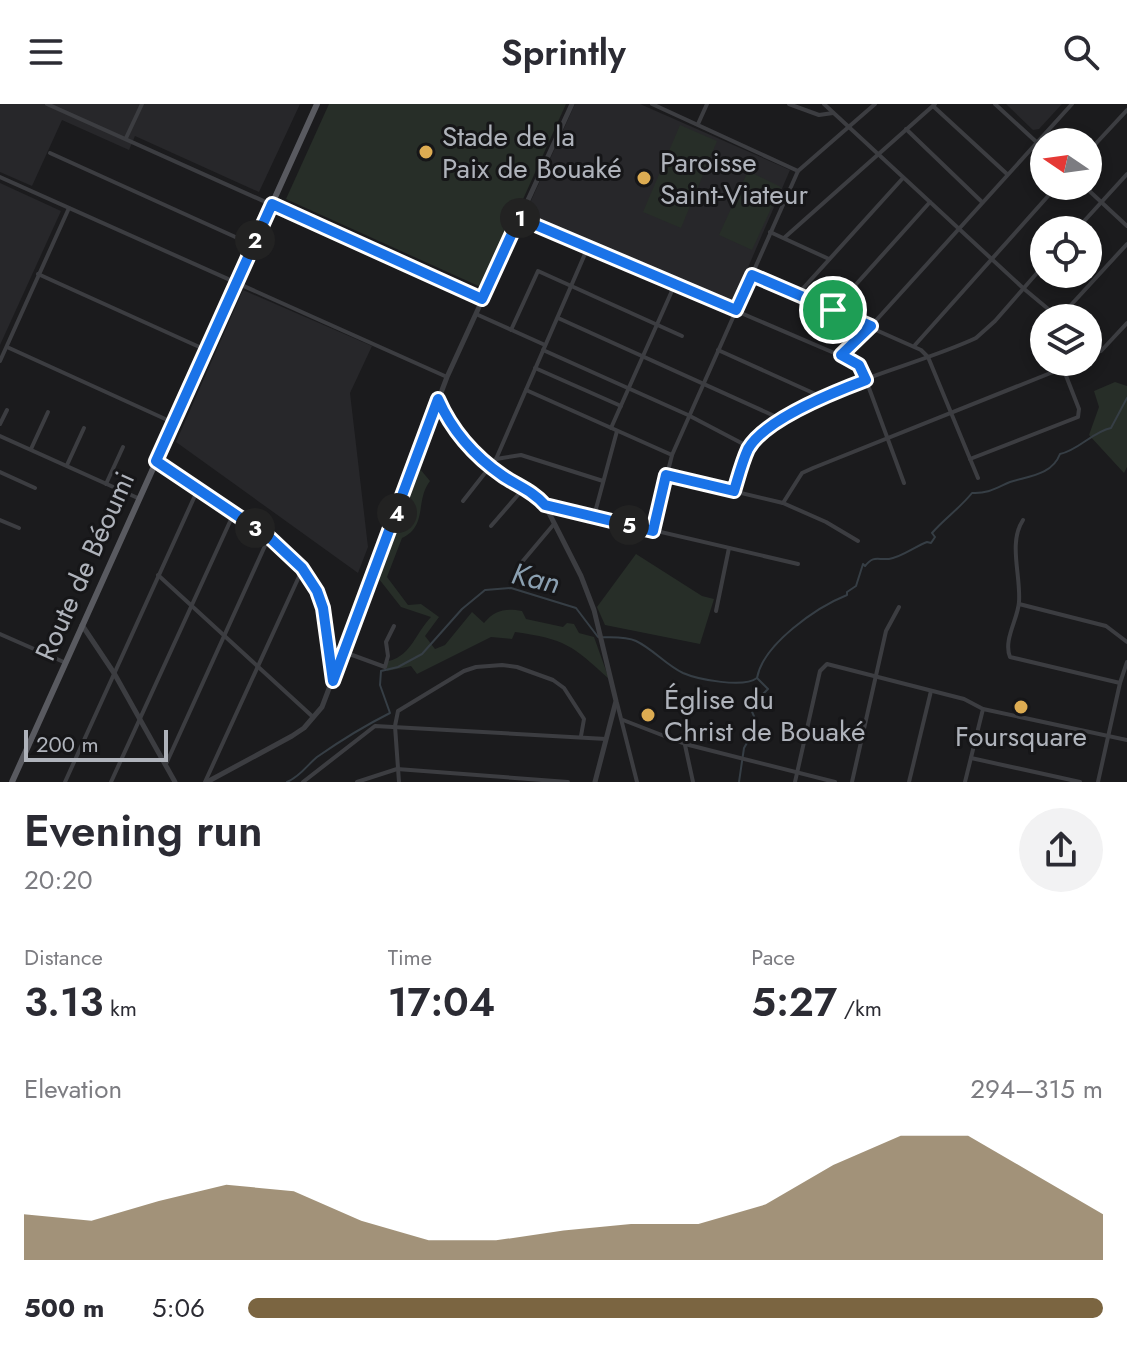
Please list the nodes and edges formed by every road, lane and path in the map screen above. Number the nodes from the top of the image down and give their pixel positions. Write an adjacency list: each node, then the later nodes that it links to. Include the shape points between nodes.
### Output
1 (47, 104): 21 (street)
2 (142, 104): 21 (street)
3 (317, 104): 34 (main road, Route de Béoumi)
4 (572, 104): 37 (street)
5 (652, 104): 15 (street)
6 (707, 104): 15 (street)
7 (789, 104): 14 (street, via 819,115)
8 (824, 104): 14 (street)
9 (875, 104): 16 (street)
10 (995, 104): 19 (street)
11 (1072, 104): 17 (street)
12 (934, 105): 18 (street); 26 (street)
13 (1127, 110): 20 (street)
14 (834, 113): 16 (street)
15 (698, 124): 25 (street)
16 (847, 127): 24 (street); 25 (street)
17 (1049, 128)
18 (906, 129): 24 (street); 32 (street)
19 (1030, 136)
20 (1102, 137)
21 (126, 138): 34 (street)
22 (1030, 149): 26 (street)
23 (50, 153): 43 (street)
24 (878, 154): 29 (street); 41 (street)
25 (798, 171): 40 (street)
26 (1007, 174): 32 (street)
27 (1127, 174): 33 (street)
28 (0, 177): 35 (street)
29 (903, 178): 31 (street); 46 (street)
30 (1044, 200): 45 (street)
31 (930, 202): 39 (street); 59 (street)
32 (982, 202): 39 (street)
33 (1101, 202): 36 (street); 38 (street)
34 (272, 204): 43 (main road, Route de Béoumi); 55 (street)
35 (69, 208): 47 (street); 50 (street)
36 (1088, 216)
37 (519, 218): 44 (street); 55 (street)
38 (1127, 226)
39 (958, 228): 45 (street); 64 (street)
40 (770, 232): 41 (street); 48 (street)
41 (784, 238): 46 (street)
42 (1127, 244): 57 (street)
43 (253, 245): 50 (main road, Route de Béoumi)
44 (588, 247): 51 (street); 52 (street)
45 (991, 258): 53 (street); 67 (street)
46 (829, 259): 54 (street)
47 (38, 274): 68 (street); 70 (street)
48 (752, 275): 54 (street); 58 (street)
49 (1030, 280): 53 (street)
50 (236, 284): 70 (main road, Route de Béoumi); 80 (street)
51 (675, 284): 58 (street); 63 (street)
52 (571, 287): 61 (street); 63 (street); 65 (street, via 538,271)
53 (1023, 288): 56 (street); 75 (street, via 976,338)
54 (797, 295): 59 (street)
55 (482, 299): 60 (street)
56 (1042, 304)
57 (1072, 304)
58 (736, 310): 71 (street); 74 (street)
59 (833, 310): 64 (street)
60 (476, 314): 65 (street); 80 (street)
61 (558, 318): 69 (street); 73 (street)
62 (1127, 323): 72 (street)
63 (657, 325): 66 (street); 73 (street)
64 (871, 326): 67 (street); 74 (street)
65 (511, 330): 69 (street)
66 (682, 336)
67 (915, 345): 75 (street)
68 (7, 347): 76 (street); 93 (street)
69 (544, 348): 77 (street); 83 (street)
70 (206, 350): 93 (main road, Route de Béoumi)
71 (718, 350): 82 (street); 85 (street)
72 (1102, 350)
73 (643, 355): 82 (street); 83 (street)
74 (841, 355): 81 (street, via 859,365)
75 (928, 357): 81 (street); 89 (street)
76 (0, 361)
77 (535, 368): 84 (street); 87 (street)
78 (1042, 376): 89 (street)
79 (1066, 376): 105 (street, via 1078,417)
80 (447, 377): 86 (street)
81 (866, 380): 85 (street); 98 (street)
82 (704, 383): 91 (street); 92 (street)
83 (628, 388): 87 (street); 91 (street)
84 (526, 390): 96 (street); 104 (street)
85 (822, 397): 92 (street)
86 (438, 399): 108 (street, via 453,429); 147 (street)
87 (621, 406): 96 (street)
88 (7, 410): 94 (street)
89 (951, 411): 98 (street); 105 (street)
90 (48, 412): 102 (street)
91 (688, 415): 101 (street); 103 (street)
92 (781, 419): 101 (street)
93 (174, 423): 106 (main road, Route de Béoumi)
94 (0, 424)
95 (84, 428): 107 (street)
96 (611, 428): 97 (street)
97 (617, 431): 103 (street); 112 (street)
98 (886, 436): 113 (street); 121 (street, via 802,473)
99 (1, 438): 102 (street)
100 (123, 447): 114 (street)
101 (749, 447): 118 (street)
102 (31, 449): 107 (street)
103 (672, 455): 110 (street)
104 (496, 459): 108 (street); 112 (street, via 521,455)
105 (970, 459): 111 (street)
106 (156, 461): 117 (street); 119 (main road, Route de Béoumi)
107 (67, 465): 114 (street)
108 (490, 466): 116 (street); 120 (street)
109 (0, 472): 115 (street)
110 (666, 475): 118 (street); 130 (street)
111 (978, 478)
112 (603, 481): 124 (street)
113 (904, 483)
114 (106, 484): 119 (street)
115 (35, 488)
116 (524, 488): 122 (street); 128 (street)
117 (198, 489): 123 (street); 137 (street)
118 (734, 491): 121 (street)
119 (140, 499): 142 (main road, Route de Béoumi)
120 (463, 501)
121 (783, 503): 132 (street)
122 (545, 505): 124 (street); 127 (street)
123 (234, 514): 131 (street); 139 (street)
124 (594, 516): 130 (street)
125 (0, 520): 129 (street)
126 (1023, 520): 138 (street, via 1016,544)
127 (555, 522): 134 (street); 156 (street, via 594,610)
128 (491, 526)
129 (19, 528)
130 (653, 531): 133 (street)
131 (269, 537): 136 (street); 145 (street)
132 (858, 541)
133 (729, 548): 135 (street); 141 (street)
134 (522, 562)
135 (798, 564)
136 (302, 568): 150 (street); 153 (street, via 323,608)
137 (158, 575): 139 (street); 151 (street)
138 (1019, 604): 146 (street, via 1106,626); 154 (street, via 1010,657)
139 (192, 605): 145 (street); 159 (street)
140 (899, 607): 152 (street, via 886,631)
141 (716, 611)
142 (82, 625): 149 (main road, Route de Béoumi); 151 (street)
143 (394, 626): 147 (street, via 386,642 385,667)
144 (0, 634): 149 (street)
145 (225, 636): 150 (street); 168 (street)
146 (1127, 642)
147 (344, 652): 153 (street)
148 (1127, 662): 154 (street)
149 (66, 663): 171 (main road, Route de Béoumi)
150 (257, 665): 158 (street); 175 (street)
151 (114, 673): 159 (street); 172 (street)
152 (875, 676): 155 (street); 170 (street, via 823,666); 185 (street)
153 (333, 681): 158 (street)
154 (1120, 683): 163 (street)
155 (931, 691): 157 (street); 186 (street)
156 (616, 701): 160 (street); 164 (street)
157 (983, 709): 163 (street); 167 (street)
158 (314, 718): 175 (street, via 292,736)
159 (139, 719): 168 (street); 173 (street)
160 (623, 720): 166 (street); 181 (street)
161 (395, 726): 162 (street); 162 (street, via 401,708 442,684 476,667 502,665 538,673 564,688 584,719); 169 (street); 176 (street, via 371,728)
162 (581, 736): 164 (street)
163 (1108, 736): 165 (street); 189 (street)
164 (606, 739): 180 (street)
165 (1127, 740)
166 (685, 744): 170 (street); 182 (street)
167 (971, 758): 187 (street); 188 (street)
168 (166, 765): 174 (street)
169 (397, 769): 177 (street); 178 (street); 179 (street)
170 (797, 773): 183 (street); 184 (street)
171 (12, 782)
172 (65, 782)
173 (111, 782)
174 (175, 782)
175 (206, 782)
176 (303, 782)
177 (357, 782)
178 (399, 782)
179 (568, 782)
180 (595, 782)
181 (637, 782)
182 (693, 782)
183 (795, 782)
184 (835, 782)
185 (852, 782)
186 (909, 782)
187 (965, 782)
188 (1080, 782)
189 (1098, 782)

